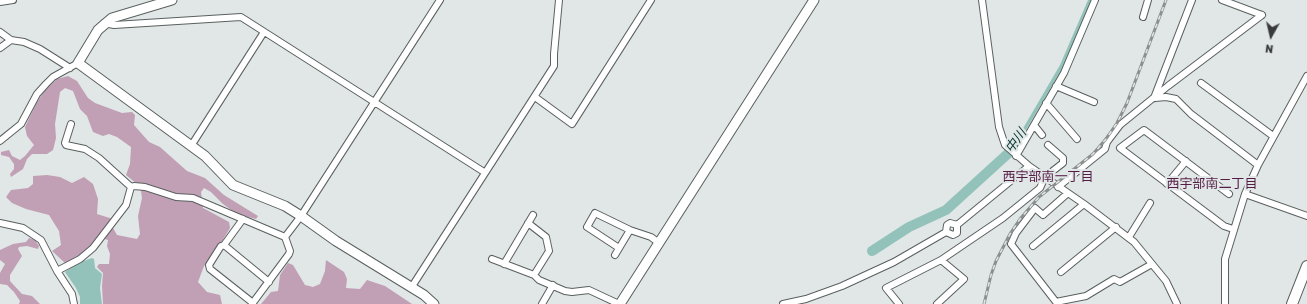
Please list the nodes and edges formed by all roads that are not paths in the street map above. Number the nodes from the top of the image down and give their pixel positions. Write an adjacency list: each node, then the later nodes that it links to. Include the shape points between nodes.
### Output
1 (13, 0): 12 (street)
2 (172, 0): 14 (street, via 112,18)
3 (440, 0): 26 (street)
4 (559, 0): 23 (street, via 554,66)
5 (651, 0): 23 (street, via 572,124)
6 (814, 0): 61 (street)
7 (982, 0): 36 (street, via 999,127 1006,145)
8 (1095, 0): 22 (street)
9 (1148, 0): 13 (street)
10 (1192, 0): 24 (street)
11 (1222, 0): 24 (street, via 1262,15)
12 (0, 2)
13 (1143, 17)
14 (104, 23): 16 (street, via 114,25 236,16); 19 (street)
15 (0, 32): 17 (street)
16 (264, 32): 26 (street); 35 (street)
17 (11, 40): 18 (street); 19 (street, via 24,42)
18 (0, 48)
19 (74, 65): 33 (street, via 46,84 21,124); 35 (street)
20 (1307, 76): 31 (street)
21 (1201, 83): 31 (street)
22 (1056, 86): 25 (street); 27 (street)
23 (535, 97): 40 (street)
24 (1154, 99): 38 (street, via 1160,96 1176,99 1191,114); 44 (street, via 1120,125 1107,142 1105,149)
25 (1094, 102)
26 (374, 103): 40 (street); 51 (street)
27 (1046, 103): 29 (street); 32 (street)
28 (71, 124): 43 (street, via 66,145 85,149 99,158)
29 (1034, 125): 30 (street); 36 (street)
30 (1042, 135)
31 (1273, 136): 38 (street)
32 (1077, 139)
33 (0, 142)
34 (1048, 145): 41 (street, via 1064,158 1063,164)
35 (191, 146): 51 (street, via 205,156 233,185 285,206)
36 (1016, 156): 39 (street)
37 (1186, 161): 42 (street); 42 (street, via 1144,130 1120,148); 46 (street)
38 (1258, 165): 47 (street)
39 (1029, 166): 41 (street); 82 (street, via 957,225 950,223 945,228 946,232 894,262 842,286)
40 (484, 172): 76 (street)
41 (1045, 177): 44 (street); 67 (street, via 1040,188 1030,197)
42 (1167, 184): 57 (street, via 1224,226)
43 (131, 187): 53 (street, via 145,187 169,196 193,198); 71 (street, via 126,205 93,248 80,259)
44 (1058, 187): 45 (street)
45 (1068, 193): 48 (street); 69 (street, via 1043,215 1035,208 1011,244 1056,302 1086,296 1114,279 1120,282)
46 (1229, 194)
47 (1245, 194): 52 (street); 57 (street)
48 (1084, 204): 56 (street); 63 (street)
49 (1150, 204): 60 (street)
50 (533, 215): 55 (street)
51 (301, 216): 59 (street); 76 (street)
52 (1307, 216)
53 (243, 219): 59 (street); 62 (street)
54 (0, 223): 71 (street, via 23,228 34,234 45,247)
55 (528, 223): 68 (street); 73 (street, via 546,237 549,251)
56 (1116, 227): 60 (street); 72 (street)
57 (1233, 229): 86 (street, via 1224,259)
58 (630, 230): 61 (street, via 651,237); 64 (street); 64 (street, via 595,213 587,227)
59 (285, 236): 74 (street, via 289,254)
60 (1129, 237): 69 (street)
61 (659, 243): 81 (street)
62 (224, 245): 74 (street); 78 (street, via 209,265 210,269)
63 (1033, 246)
64 (619, 248): 65 (street)
65 (615, 255)
66 (492, 259): 68 (street)
67 (941, 260): 83 (street, via 886,288); 84 (street, via 964,279)
68 (504, 264): 73 (street)
69 (1152, 264): 85 (street, via 1166,281)
70 (1307, 266): 87 (main road)
71 (57, 271): 77 (street, via 72,294)
72 (1061, 272)
73 (534, 275): 75 (street)
74 (269, 282): 78 (street)
75 (553, 286): 80 (street); 81 (street, via 572,292 589,290)
76 (411, 288): 79 (street)
77 (74, 304)
78 (253, 304)
79 (434, 304)
80 (542, 304)
81 (619, 304)
82 (783, 304)
83 (899, 304)
84 (937, 304)
85 (1177, 304)
86 (1225, 304)
87 (1292, 304)

